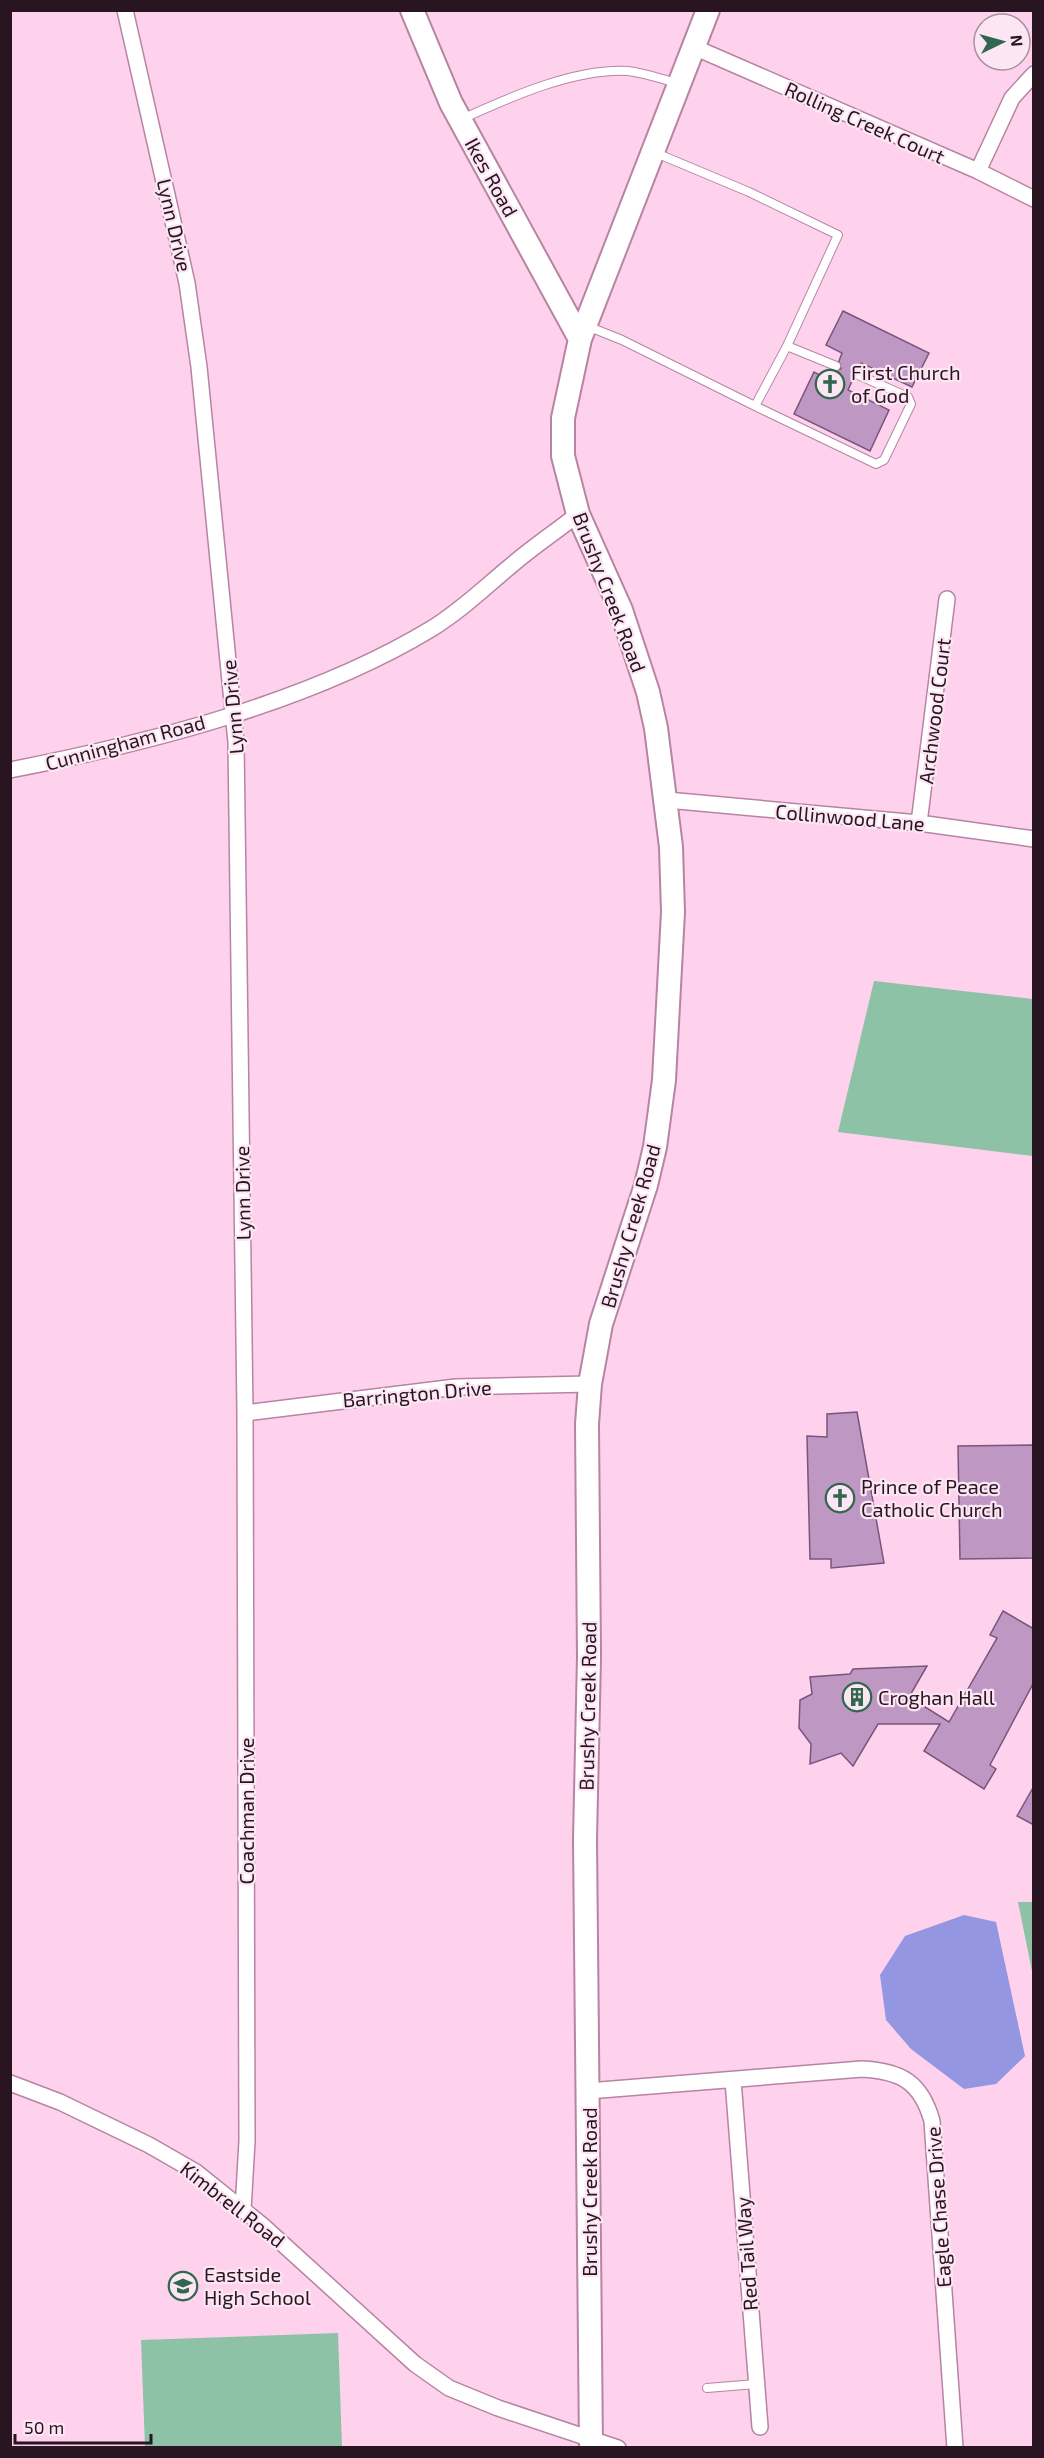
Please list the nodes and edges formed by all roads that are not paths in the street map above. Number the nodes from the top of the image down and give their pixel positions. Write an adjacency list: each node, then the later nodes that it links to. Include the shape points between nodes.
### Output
1 (125, 10): 18 (street, Lynn Drive, via 188,283)
2 (412, 10): 7 (street, Ikes Road)
3 (708, 10): 4 (street, Brushy Creek Road)
4 (696, 48): 6 (street, Brushy Creek Road); 9 (street, Rolling Creek Court)
5 (1034, 74): 9 (street, via 1012,98)
6 (681, 85): 7 (lane, via 617,71 550,82); 8 (street, Brushy Creek Road)
7 (460, 119): 11 (street, Ikes Road)
8 (655, 152): 11 (street, Brushy Creek Road); 12 (lane, via 838,235)
9 (978, 171): 10 (street, Rolling Creek Court)
10 (1034, 199)
11 (583, 333): 15 (lane, via 622,340); 16 (street, Brushy Creek Road, via 563,418 563,456)
12 (787, 346): 13 (lane); 15 (lane)
13 (836, 366)
14 (856, 374): 15 (lane, via 908,397 911,404 884,460 876,464)
15 (754, 406)
16 (578, 514): 18 (street, Cunningham Road, via 432,628 346,672); 20 (street, Brushy Creek Road, via 621,610 648,692)
17 (947, 599): 21 (street, Archwood Court)
18 (233, 713): 19 (street, Cunningham Road, via 138,742); 24 (street, Lynn Drive)
19 (10, 770)
20 (667, 800): 21 (street, Collinwood Lane); 23 (street, Brushy Creek Road, via 673,912 661,1112 646,1185 601,1324)
21 (919, 823): 22 (street, Collinwood Lane)
22 (1034, 839)
23 (590, 1384): 24 (street, Barrington Drive, via 456,1387); 27 (street, Brushy Creek Road, via 586,1474)
24 (245, 1413): 28 (street, Coachman Drive, via 247,2141)
25 (733, 2080): 27 (street, Eagle Chase Drive); 29 (street, Red Tail Way); 34 (street, Eagle Chase Drive, via 886,2070 912,2084 924,2098 932,2121)
26 (10, 2083): 28 (street, Kimbrell Road, via 60,2102 159,2150 196,2172)
27 (588, 2091): 32 (street, Brushy Creek Road)
28 (243, 2210): 32 (street, Kimbrell Road, via 415,2364 449,2388)
29 (756, 2384): 30 (lane); 31 (street, Red Tail Way)
30 (707, 2388)
31 (760, 2427)
32 (591, 2444): 33 (street, Kimbrell Road)
33 (618, 2448)
34 (955, 2448)

